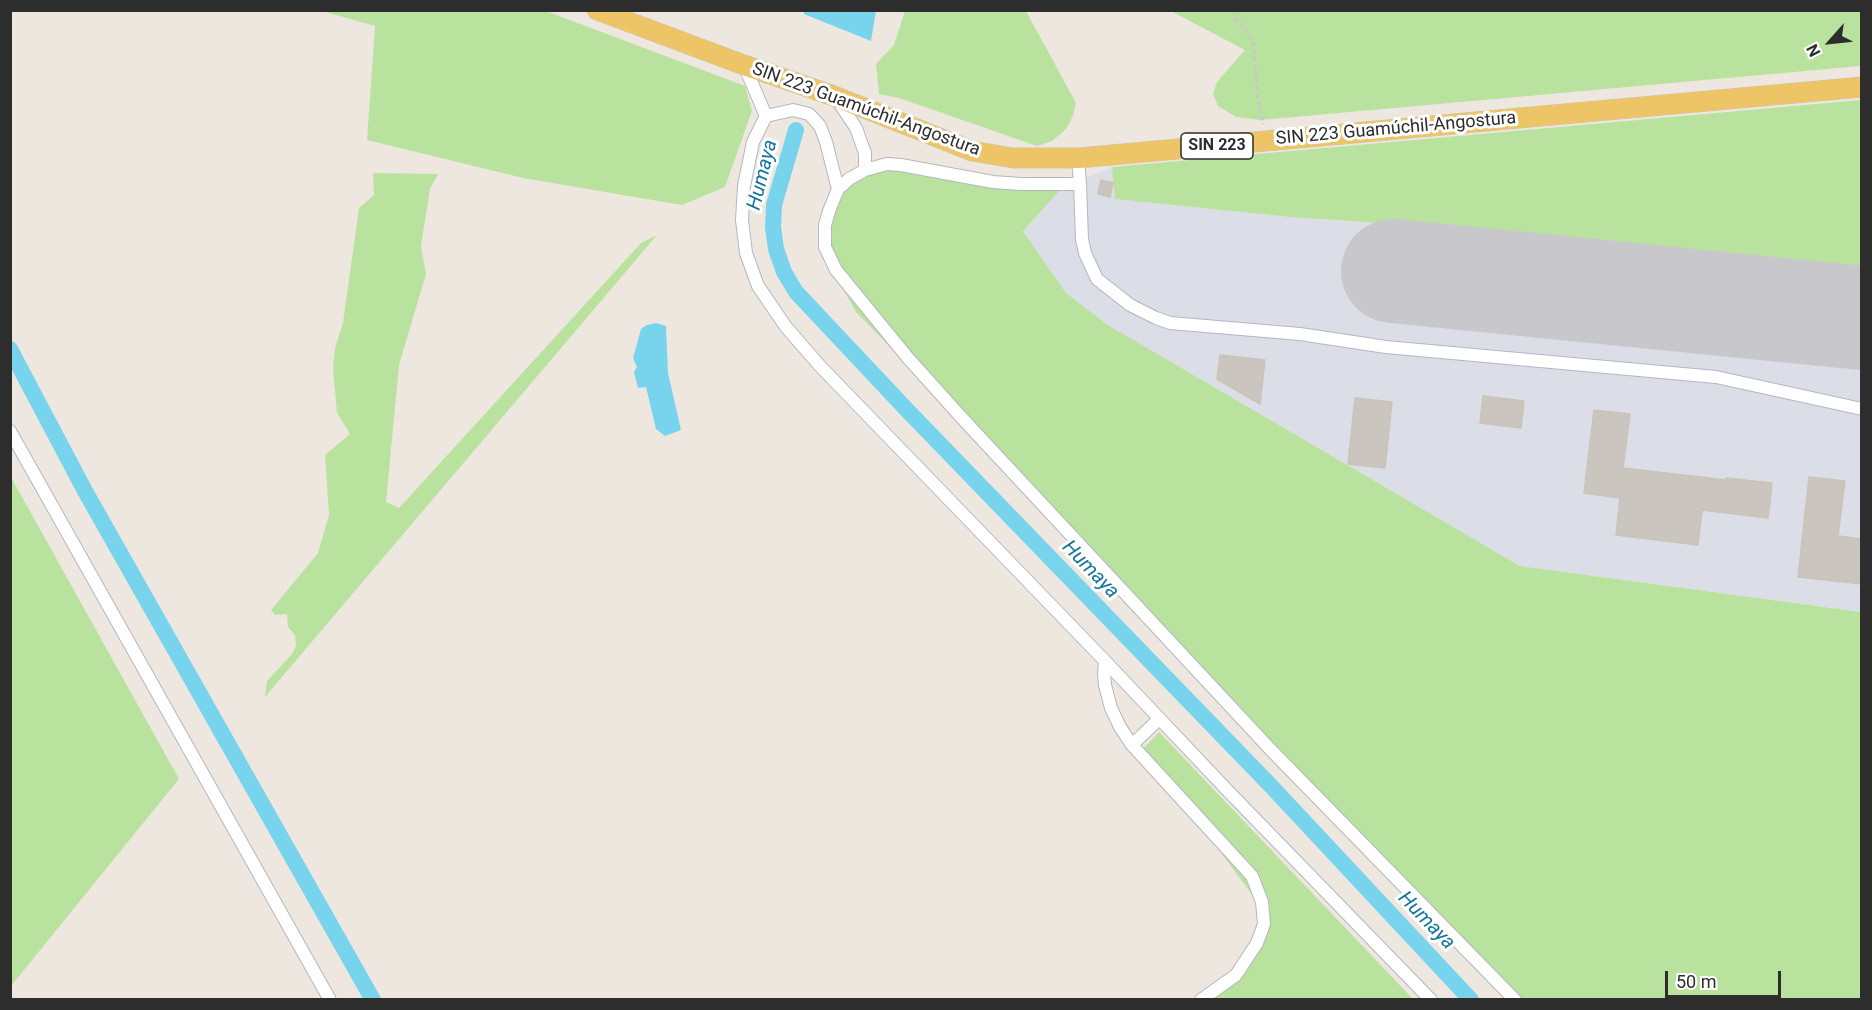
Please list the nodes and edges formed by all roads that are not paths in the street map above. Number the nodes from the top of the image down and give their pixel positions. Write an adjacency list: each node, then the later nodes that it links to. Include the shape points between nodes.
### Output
1 (597, 10): 2 (main road, SIN 223 Guamúchil-Angostura / SIN 223)
2 (744, 65): 4 (main road, SIN 223 Guamúchil-Angostura / SIN 223); 5 (street)
3 (1862, 87): 6 (main road, SIN 223 Guamúchil-Angostura / SIN 223)
4 (834, 96): 6 (main road, SIN 223 Guamúchil-Angostura / SIN 223, via 972,151 1013,158); 7 (street, via 862,141)
5 (766, 116): 9 (street, via 793,110 809,114 820,126); 12 (street, via 753,142 742,220 746,253 758,286 820,366)
6 (1078, 158): 8 (street)
7 (865, 170): 8 (street, via 888,164 1002,183); 9 (street)
8 (1080, 184): 10 (street, via 1082,239 1097,279 1130,305 1170,323 1716,377)
9 (838, 189): 18 (street, via 825,225 825,247 860,303 1270,749)
10 (1862, 409)
11 (10, 431): 15 (street)
12 (1105, 661): 13 (street); 14 (street, via 1111,708)
13 (1159, 718): 14 (street); 17 (street)
14 (1132, 745): 16 (street, via 1252,876 1262,902 1264,924 1257,943 1236,975)
15 (330, 999)
16 (1201, 999)
17 (1431, 999)
18 (1515, 999)

